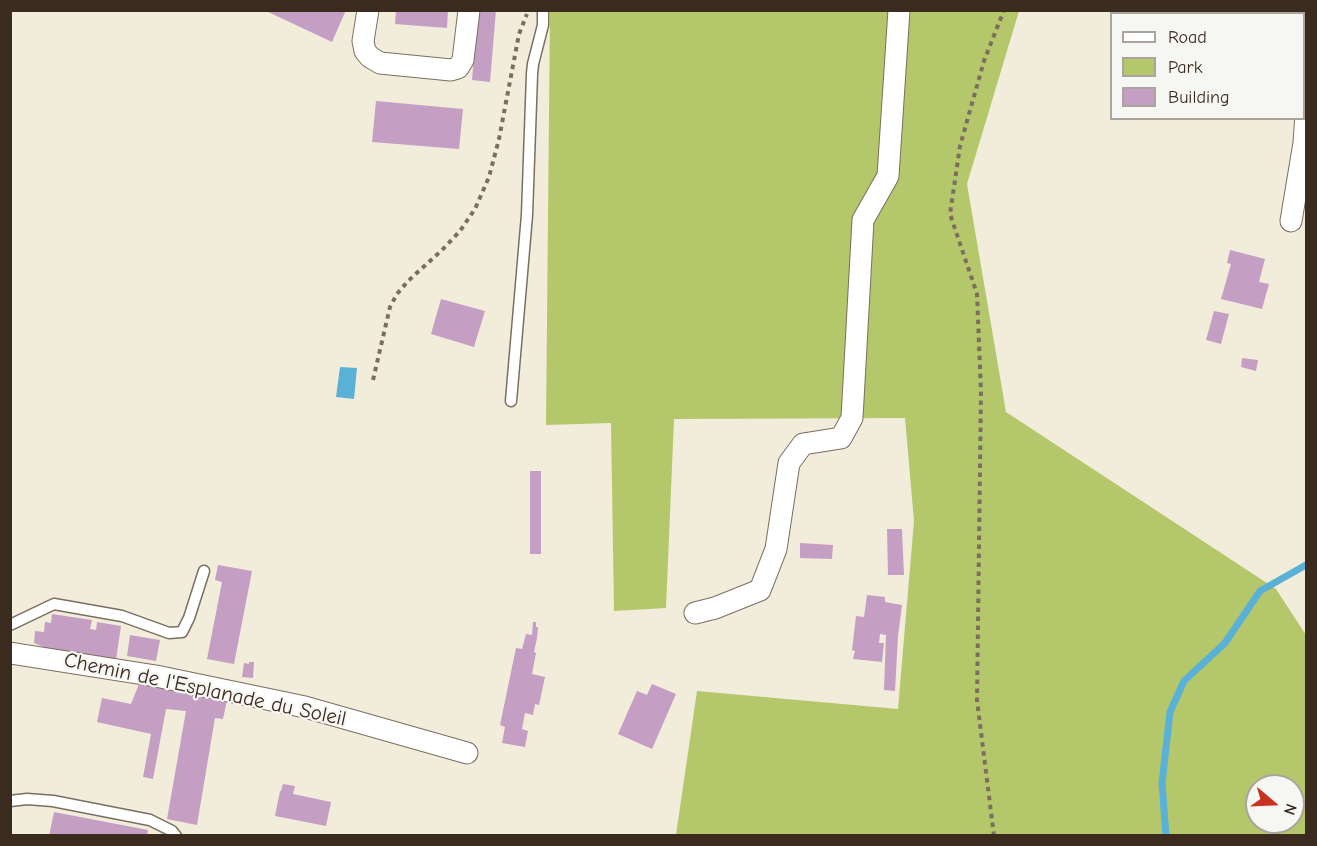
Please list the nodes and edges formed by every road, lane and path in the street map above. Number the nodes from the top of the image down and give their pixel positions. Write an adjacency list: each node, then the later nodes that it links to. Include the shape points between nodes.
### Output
1 (368, 10): 2 (street, via 363,41 370,57 380,63 451,70 463,60)
2 (469, 10)
3 (528, 10): 9 (path, via 519,34 489,177 460,231 397,294 390,307)
4 (543, 10): 10 (lane, via 532,74)
5 (899, 10): 12 (street, via 888,176 863,220 852,418 841,438 803,444 789,463 776,549 760,590)
6 (1004, 10): 18 (path, via 984,61 960,146 950,214 977,294 981,392 976,700)
7 (1306, 113): 8 (street)
8 (1291, 221)
9 (373, 380)
10 (512, 401)
11 (204, 571): 13 (lane, via 182,632 169,633 122,616 54,604)
12 (695, 613)
13 (10, 625)
14 (10, 653): 15 (street, Chemin de l'Esplanade du Soleil, via 156,676 305,707)
15 (467, 753)
16 (10, 801): 17 (lane, via 53,801 150,820)
17 (176, 836)
18 (994, 836)

